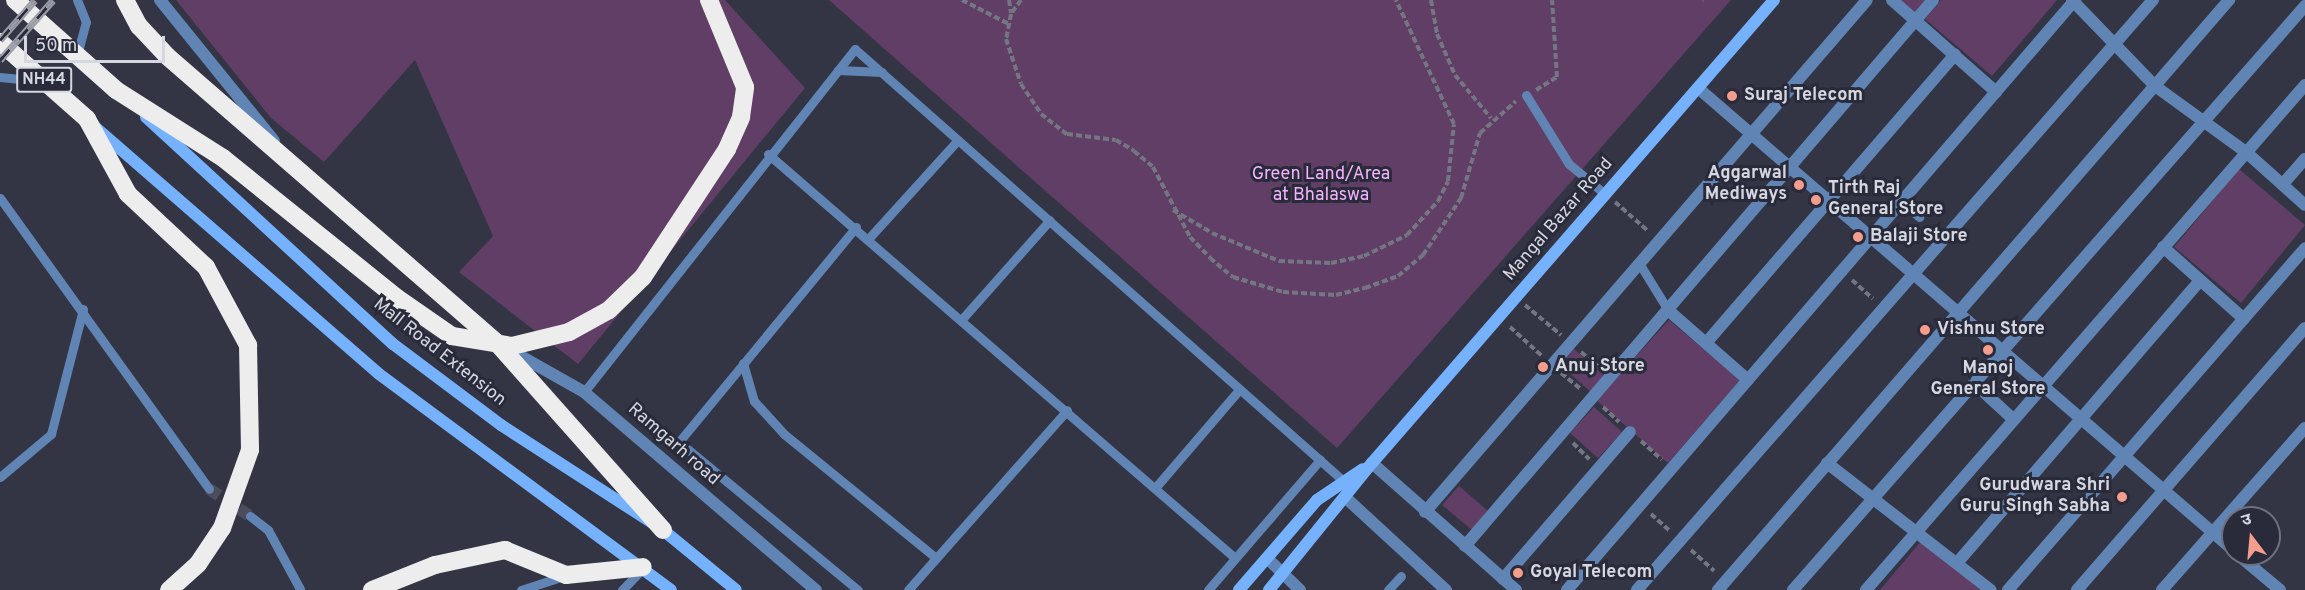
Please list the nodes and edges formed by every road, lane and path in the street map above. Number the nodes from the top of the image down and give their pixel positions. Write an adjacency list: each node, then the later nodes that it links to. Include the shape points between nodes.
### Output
1 (15, 0): 25 (highway, NH44)
2 (77, 0): 25 (lane, via 86,22)
3 (125, 0): 45 (highway, via 152,42)
4 (160, 0): 45 (street)
5 (708, 0): 34 (highway, via 745,87 741,117 727,149 643,277 609,310 569,332 512,346 452,336 223,158)
6 (962, 0): 22 (path)
7 (1009, 0): 20 (path)
8 (1021, 0): 20 (path)
9 (1396, 0): 56 (path, via 1454,124 1448,180 1438,201 1407,235 1364,256 1331,263 1279,261 1212,233)
10 (1431, 0): 37 (path, via 1437,34 1455,75)
11 (1552, 0): 36 (path, via 1557,77)
12 (1774, 0): 33 (main road, Mangal Bazar Road)
13 (1867, 0): 40 (street)
14 (1892, 0): 21 (street)
15 (1933, 0): 21 (street)
16 (2153, 0): 24 (street)
17 (2229, 0): 32 (street)
18 (2074, 1): 24 (street); 35 (street)
19 (2305, 6): 39 (street)
20 (1011, 14): 22 (path)
21 (1916, 20): 26 (street); 47 (street)
22 (1009, 24): 56 (path, via 1006,39 1021,84 1041,114 1067,134 1116,140 1134,152 1153,166)
23 (0, 42): 30 (highway, NH44)
24 (2114, 44): 32 (street); 68 (street)
25 (77, 55): 34 (highway, NH44)
26 (1955, 55): 35 (street); 52 (street)
27 (838, 70): 28 (lane); 28 (lane, via 855,49); 43 (lane)
28 (882, 72): 41 (lane)
29 (0, 78): 30 (lane)
30 (45, 82): 38 (highway, NH44)
31 (2305, 85): 42 (street)
32 (2155, 86): 39 (street); 73 (street)
33 (1698, 88): 40 (street); 49 (main road, Mangal Bazar Road)
34 (116, 90): 105 (main road, Mall Road Extension, via 393,344 501,425)
35 (1996, 92): 53 (street)
36 (1526, 95): 37 (path); 49 (lane, via 1569,164)
37 (1491, 118): 56 (path, via 1480,133 1461,198 1445,228 1398,276 1365,288 1305,295 1233,277 1190,237)
38 (87, 119): 115 (main road, via 379,374); 121 (highway, via 128,194 206,267 231,303 248,345 250,450 222,528 198,564)
39 (2204, 121): 42 (street); 79 (street)
40 (1750, 135): 46 (street); 47 (street)
41 (958, 140): 59 (lane); 61 (lane)
42 (2246, 152): 48 (street); 64 (street)
43 (768, 154): 60 (lane); 85 (lane)
44 (2305, 159): 48 (street)
45 (295, 167): 77 (highway)
46 (1722, 167): 51 (path); 63 (street)
47 (1789, 168): 51 (street); 52 (street)
48 (2283, 184): 54 (street)
49 (1605, 194): 63 (path); 94 (main road, Mangal Bazar Road)
50 (0, 198): 57 (lane)
51 (1761, 200): 72 (street)
52 (1828, 202): 62 (street); 78 (street)
53 (1902, 202): 58 (lane); 62 (street)
54 (2305, 205)
55 (0, 209): 57 (lane)
56 (1173, 209)
57 (10, 211): 71 (lane)
58 (1919, 218)
59 (1050, 220): 74 (lane); 84 (lane)
60 (856, 227): 61 (lane); 80 (lane)
61 (869, 238): 74 (lane)
62 (1870, 238): 67 (street); 68 (street)
63 (1659, 240): 66 (street)
64 (2163, 247): 69 (street); 83 (street)
65 (2305, 248): 75 (street)
66 (1639, 263): 72 (lane); 103 (street)
67 (1842, 271): 70 (path); 81 (street)
68 (1912, 274): 70 (street); 73 (street)
69 (2200, 280): 75 (street); 87 (street)
70 (1883, 308): 138 (street)
71 (82, 309): 97 (lane, via 51,434); 99 (lane)
72 (1668, 310): 78 (street); 91 (street)
73 (1957, 313): 79 (street); 95 (street)
74 (962, 319): 86 (lane)
75 (2244, 319): 92 (street)
76 (2305, 328): 101 (street)
77 (497, 343): 85 (street, Ramgarh road); 105 (highway)
78 (1706, 343): 81 (street)
79 (2001, 351): 82 (street); 83 (street)
80 (743, 363): 110 (lane, via 754,401 784,434); 128 (lane, via 679,442)
81 (1748, 380): 137 (street)
82 (1974, 383): 88 (street); 102 (street)
83 (2043, 387): 87 (street); 88 (street)
84 (1240, 389): 93 (lane); 98 (lane)
85 (584, 392): 127 (street, Ramgarh road)
86 (1067, 410): 98 (lane); 110 (lane)
87 (2081, 419): 92 (street); 113 (street)
88 (2014, 420): 106 (street)
89 (2305, 428): 107 (street)
90 (1630, 432): 96 (street)
91 (1562, 433): 96 (path); 109 (street)
92 (2124, 456): 101 (street); 143 (street)
93 (1320, 460): 100 (lane); 111 (lane)
94 (1372, 463): 100 (main road, Mangal Bazar Road); 103 (street)
95 (1827, 463): 102 (street); 139 (street)
96 (1599, 467): 119 (street)
97 (0, 477)
98 (1155, 488): 111 (lane)
99 (208, 489)
100 (1347, 489): 112 (main road, via 1317,500); 116 (main road, Mangal Bazar Road); 135 (street)
101 (2163, 490): 107 (street); 144 (street)
102 (1872, 500): 106 (street); 140 (street)
103 (1425, 512): 109 (street)
104 (250, 516): 120 (lane, via 268,530)
105 (663, 530): 126 (main road, Mall Road Extension)
106 (1918, 531): 113 (street); 141 (street)
107 (2212, 533): 108 (street); 145 (street)
108 (2221, 540)
109 (1465, 546): 119 (street)
110 (936, 558): 129 (lane)
111 (1236, 558): 130 (lane)
112 (1267, 558): 116 (street); 131 (main road)
113 (1957, 563): 142 (street)
114 (2251, 566): 146 (street)
115 (643, 567): 117 (highway); 124 (lane); 125 (main road)
116 (1283, 574): 132 (main road, Mangal Bazar Road); 133 (street)
117 (566, 575): 122 (highway, via 505,550 435,565); 123 (lane)
118 (1401, 576): 134 (lane)
119 (1503, 579): 136 (street)
120 (300, 589)
121 (169, 590)
122 (372, 590)
123 (521, 590)
124 (622, 590)
125 (671, 590)
126 (736, 590)
127 (816, 590)
128 (858, 590)
129 (908, 590)
130 (1208, 590)
131 (1239, 590)
132 (1269, 590)
133 (1299, 590)
134 (1388, 590)
135 (1446, 590)
136 (1516, 590)
137 (1567, 590)
138 (1637, 590)
139 (1718, 590)
140 (1793, 590)
141 (1866, 590)
142 (1991, 590)
143 (2008, 590)
144 (2077, 590)
145 (2162, 590)
146 (2280, 590)

